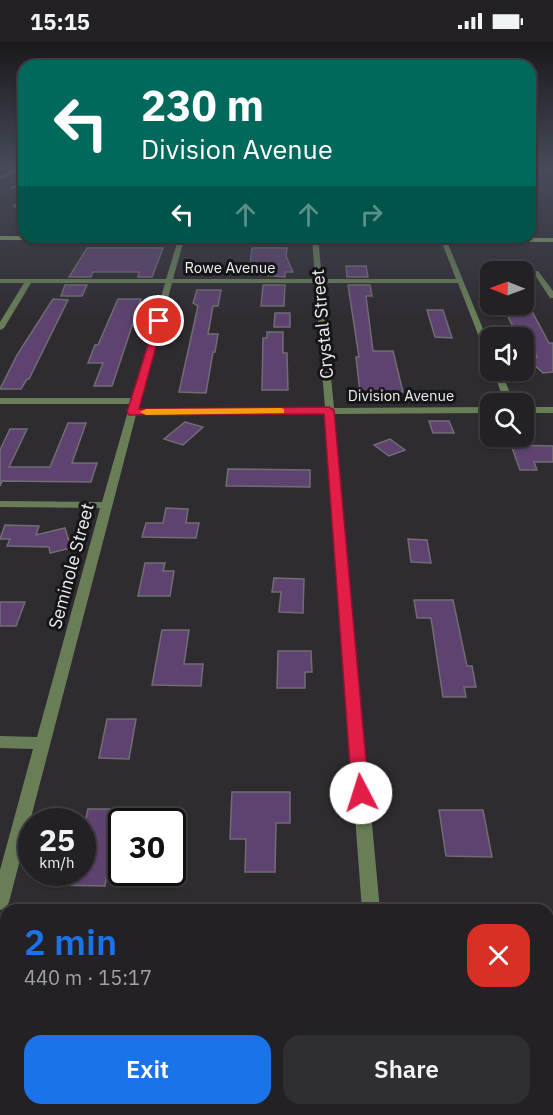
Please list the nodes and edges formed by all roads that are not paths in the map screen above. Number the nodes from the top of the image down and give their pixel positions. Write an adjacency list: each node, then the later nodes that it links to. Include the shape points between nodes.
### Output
1 (1, 239): 2 (street)
2 (18, 239)
3 (536, 240): 4 (street)
4 (553, 240)
5 (180, 243): 12 (street, Seminole Street)
6 (315, 243): 13 (street, Crystal Street)
7 (445, 243): 9 (street)
8 (536, 272): 14 (street)
9 (461, 280): 13 (street, Rowe Avenue); 16 (street)
10 (0, 281): 11 (street, Rowe Avenue)
11 (29, 281): 12 (street, Rowe Avenue); 15 (street)
12 (170, 281): 13 (street, Rowe Avenue); 18 (street, Seminole Street)
13 (318, 281): 19 (street, Crystal Street)
14 (553, 296)
15 (0, 328)
16 (480, 329)
17 (0, 401): 18 (street, Division Avenue)
18 (134, 407): 19 (street, Division Avenue); 24 (street, Seminole Street)
19 (329, 410): 21 (street, Division Avenue); 28 (street, Crystal Street)
20 (553, 410): 22 (street)
21 (480, 411)
22 (534, 411)
23 (0, 504): 24 (street)
24 (106, 505): 26 (street, Seminole Street)
25 (0, 742): 26 (street)
26 (43, 743): 27 (street, Seminole Street)
27 (0, 902)
28 (370, 904)

